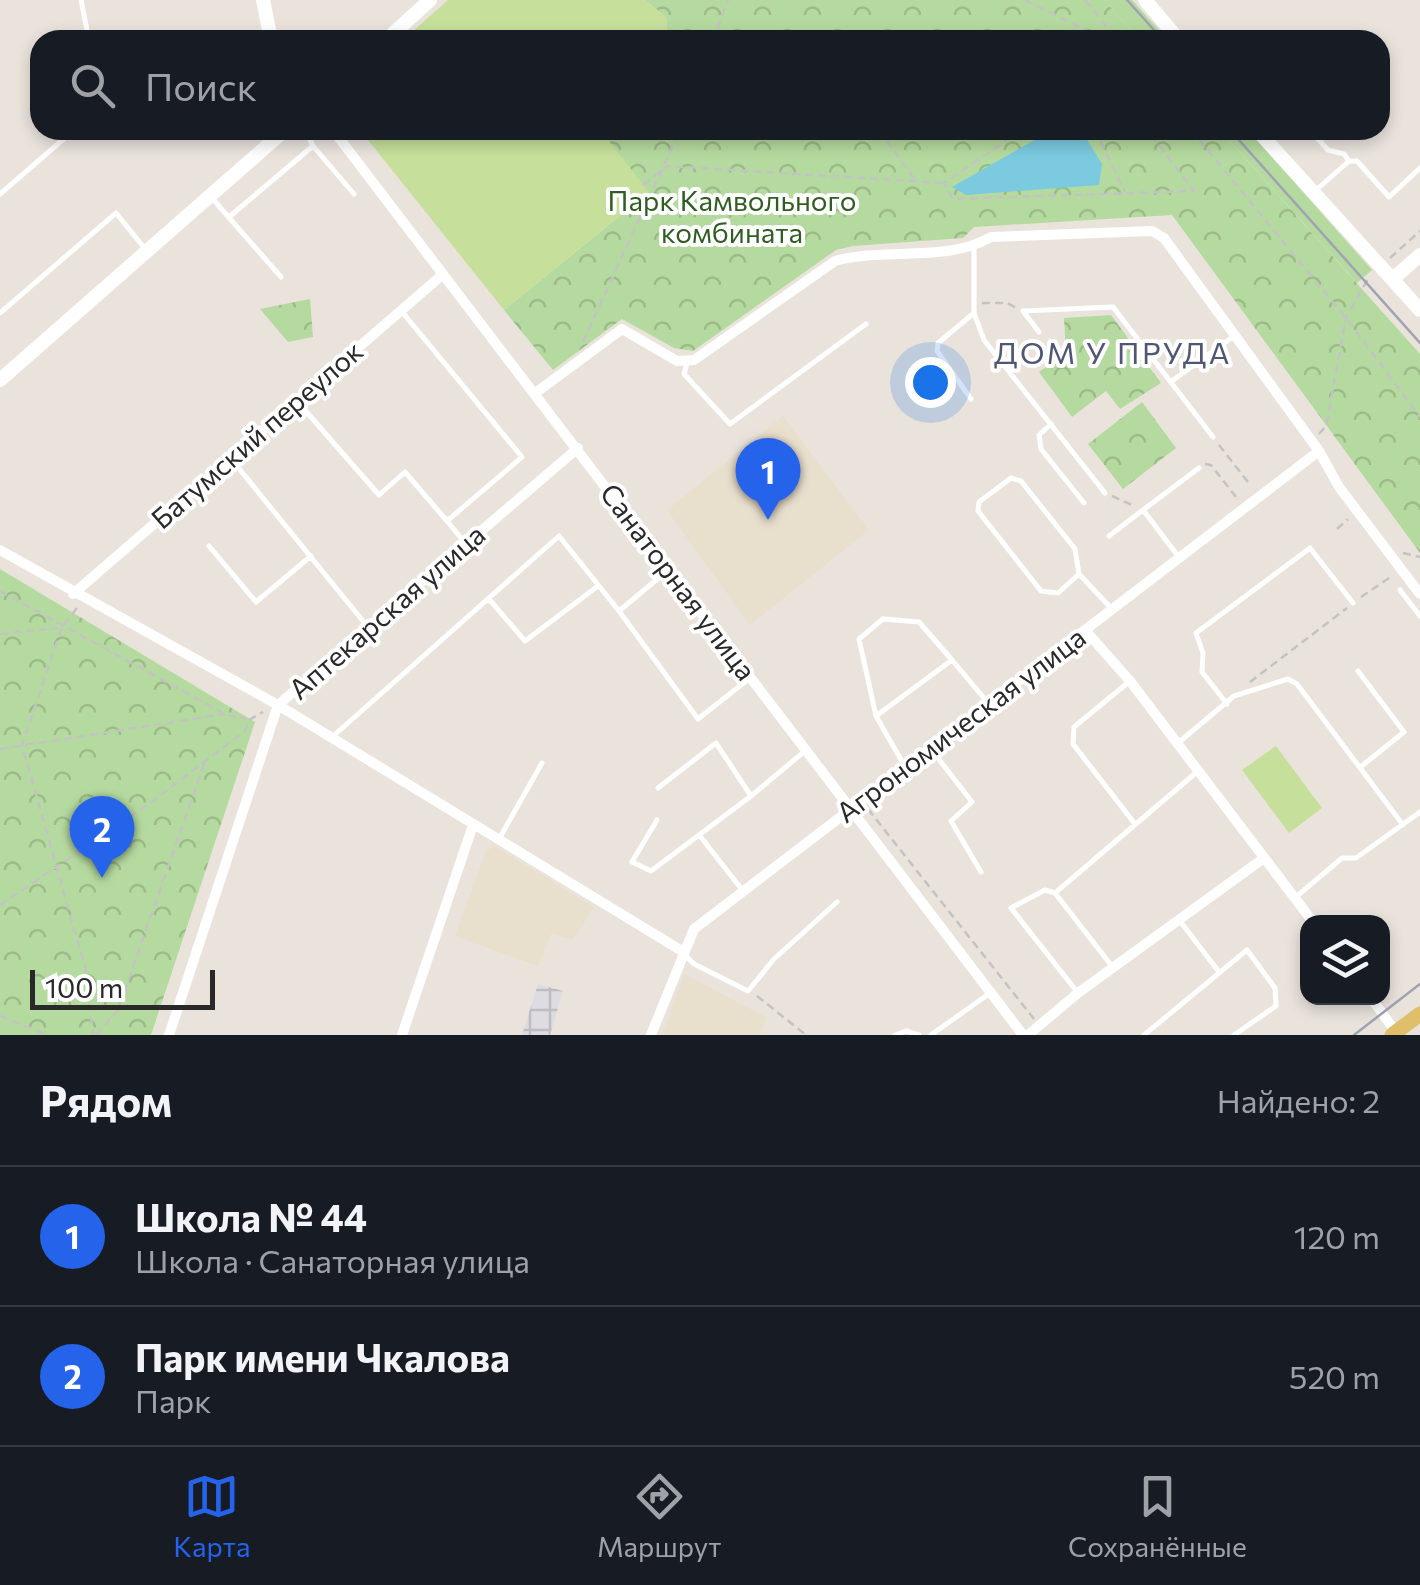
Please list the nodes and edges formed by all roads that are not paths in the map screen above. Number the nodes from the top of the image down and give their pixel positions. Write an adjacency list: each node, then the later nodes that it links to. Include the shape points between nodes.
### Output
1 (81, 0): 5 (lane)
2 (263, 0): 6 (street)
3 (430, 0): 7 (street)
4 (1145, 0): 8 (street)
5 (87, 30)
6 (268, 30)
7 (397, 30)
8 (1170, 30)
9 (62, 140): 19 (lane)
10 (273, 140): 21 (street)
11 (309, 140): 15 (lane)
12 (340, 140): 26 (street, Санаторная улица)
13 (1266, 140): 18 (street)
14 (1319, 140): 16 (lane)
15 (312, 146): 20 (lane); 22 (lane)
16 (1348, 161): 17 (lane, via 1357,161 1389,197); 18 (lane)
17 (1420, 168)
18 (1314, 192): 28 (street)
19 (0, 194)
20 (354, 194)
21 (209, 195): 22 (lane); 24 (street)
22 (229, 218): 27 (lane)
23 (974, 248): 32 (lane); 35 (street, via 991,237 1152,231 1164,238); 36 (street, via 835,261)
24 (146, 250): 31 (lane, via 116,213); 37 (street)
25 (1420, 255): 28 (street)
26 (440, 276): 29 (street, Батумский переулок); 39 (street, Санаторная улица)
27 (281, 277)
28 (1392, 279): 30 (street)
29 (401, 310): 41 (street, Батумский переулок); 51 (lane, via 522,457)
30 (1420, 310)
31 (0, 313)
32 (974, 313): 40 (lane, via 936,352); 42 (lane, via 984,340)
33 (866, 324): 36 (lane, via 730,424 684,374)
34 (1039, 332): 38 (lane, via 1023,311 1113,307)
35 (1234, 336): 38 (lane); 44 (street)
36 (687, 363): 39 (street, via 628,329)
37 (0, 380)
38 (1171, 382): 43 (lane)
39 (534, 394): 45 (street, Санаторная улица)
40 (970, 399)
41 (296, 400): 46 (street, Батумский переулок); 51 (lane, via 378,495 405,472)
42 (1051, 424): 48 (lane); 49 (lane, via 1039,435 1041,449)
43 (1213, 437)
44 (1316, 447): 57 (street, Агрономическая улица); 62 (street)
45 (578, 448): 53 (street, Аптекарская улица); 58 (street, Санаторная улица)
46 (230, 458): 56 (lane); 63 (street, Батумский переулок)
47 (1199, 468): 50 (lane)
48 (1105, 493)
49 (1084, 503)
50 (1143, 510): 52 (lane); 57 (lane)
51 (447, 521): 53 (lane)
52 (1109, 536)
53 (466, 544): 69 (street, Аптекарская улица)
54 (210, 546): 56 (lane, via 256,602)
55 (0, 550): 63 (street)
56 (311, 556): 69 (lane)
57 (1180, 558): 67 (street, Агрономическая улица)
58 (668, 570): 66 (lane); 73 (street, Санаторная улица)
59 (1079, 574): 59 (lane, via 1075,549 1021,481 1011,478 979,502 978,512 1042,591 1058,593); 67 (lane)
60 (599, 585): 64 (lane, via 525,640); 64 (lane, via 559,536); 66 (lane)
61 (1400, 590): 68 (lane)
62 (1420, 594)
63 (78, 596): 77 (street)
64 (489, 598): 79 (lane)
65 (1353, 603): 76 (lane, via 1310,548 1196,633 1202,672)
66 (620, 610): 73 (lane, via 698,719)
67 (1112, 610): 70 (street, Агрономическая улица)
68 (1420, 616)
69 (368, 627): 77 (street, Аптекарская улица)
70 (1086, 630): 74 (street); 75 (street, Агрономическая улица)
71 (952, 660): 75 (lane); 78 (lane); 78 (lane, via 918,622 884,619 859,639)
72 (1358, 671): 84 (lane, via 1404,732)
73 (750, 678): 82 (street, Санаторная улица)
74 (1130, 681): 80 (street); 93 (lane, via 1074,726 1072,744)
75 (989, 704): 81 (street, Агрономическая улица)
76 (1227, 704): 80 (lane); 84 (lane, via 1282,678 1298,684)
77 (278, 705): 79 (street); 113 (street, Аптекарская улица)
78 (876, 716): 85 (lane)
79 (331, 738): 92 (street)
80 (1177, 744): 86 (street)
81 (931, 748): 85 (street, Агрономическая улица); 98 (lane, via 972,802 950,821)
82 (805, 751): 88 (lane); 89 (street, Санаторная улица)
83 (542, 763): 96 (lane)
84 (1362, 765): 94 (lane)
85 (906, 767): 89 (street, Агрономическая улица)
86 (1198, 771): 93 (lane); 97 (street)
87 (658, 788): 88 (lane, via 716,743)
88 (751, 796): 95 (lane)
89 (857, 804): 99 (street, Агрономическая улица); 108 (street, Санаторная улица)
90 (1420, 812): 94 (lane)
91 (657, 820): 95 (lane, via 632,862 650,872)
92 (473, 824): 96 (street); 114 (street)
93 (1135, 824): 100 (lane)
94 (1403, 825): 101 (lane, via 1356,858 1342,858)
95 (700, 836): 99 (lane)
96 (499, 838): 105 (street)
97 (1264, 858): 101 (street); 104 (street)
98 (980, 872)
99 (743, 891): 105 (street, Агрономическая улица, via 694,929)
100 (1055, 893): 106 (lane); 109 (lane, via 1045,890 1011,908)
101 (1295, 898): 103 (street)
102 (838, 902): 105 (lane, via 748,990)
103 (1308, 915)
104 (1180, 920): 106 (street); 107 (lane)
105 (682, 952): 115 (street, Агрономическая улица)
106 (1115, 970): 109 (street)
107 (1219, 972): 120 (lane); 121 (lane, via 1246,950 1275,988 1276,1006)
108 (990, 993): 118 (lane); 119 (street, Санаторная улица)
109 (1078, 993): 119 (street)
110 (1375, 1005): 112 (street)
111 (1420, 1014): 112 (main road)
112 (1395, 1034)
113 (169, 1035)
114 (402, 1035)
115 (651, 1035)
116 (895, 1035): 117 (lane)
117 (919, 1035)
118 (931, 1035)
119 (1025, 1035)
120 (1144, 1035)
121 (1234, 1035)

